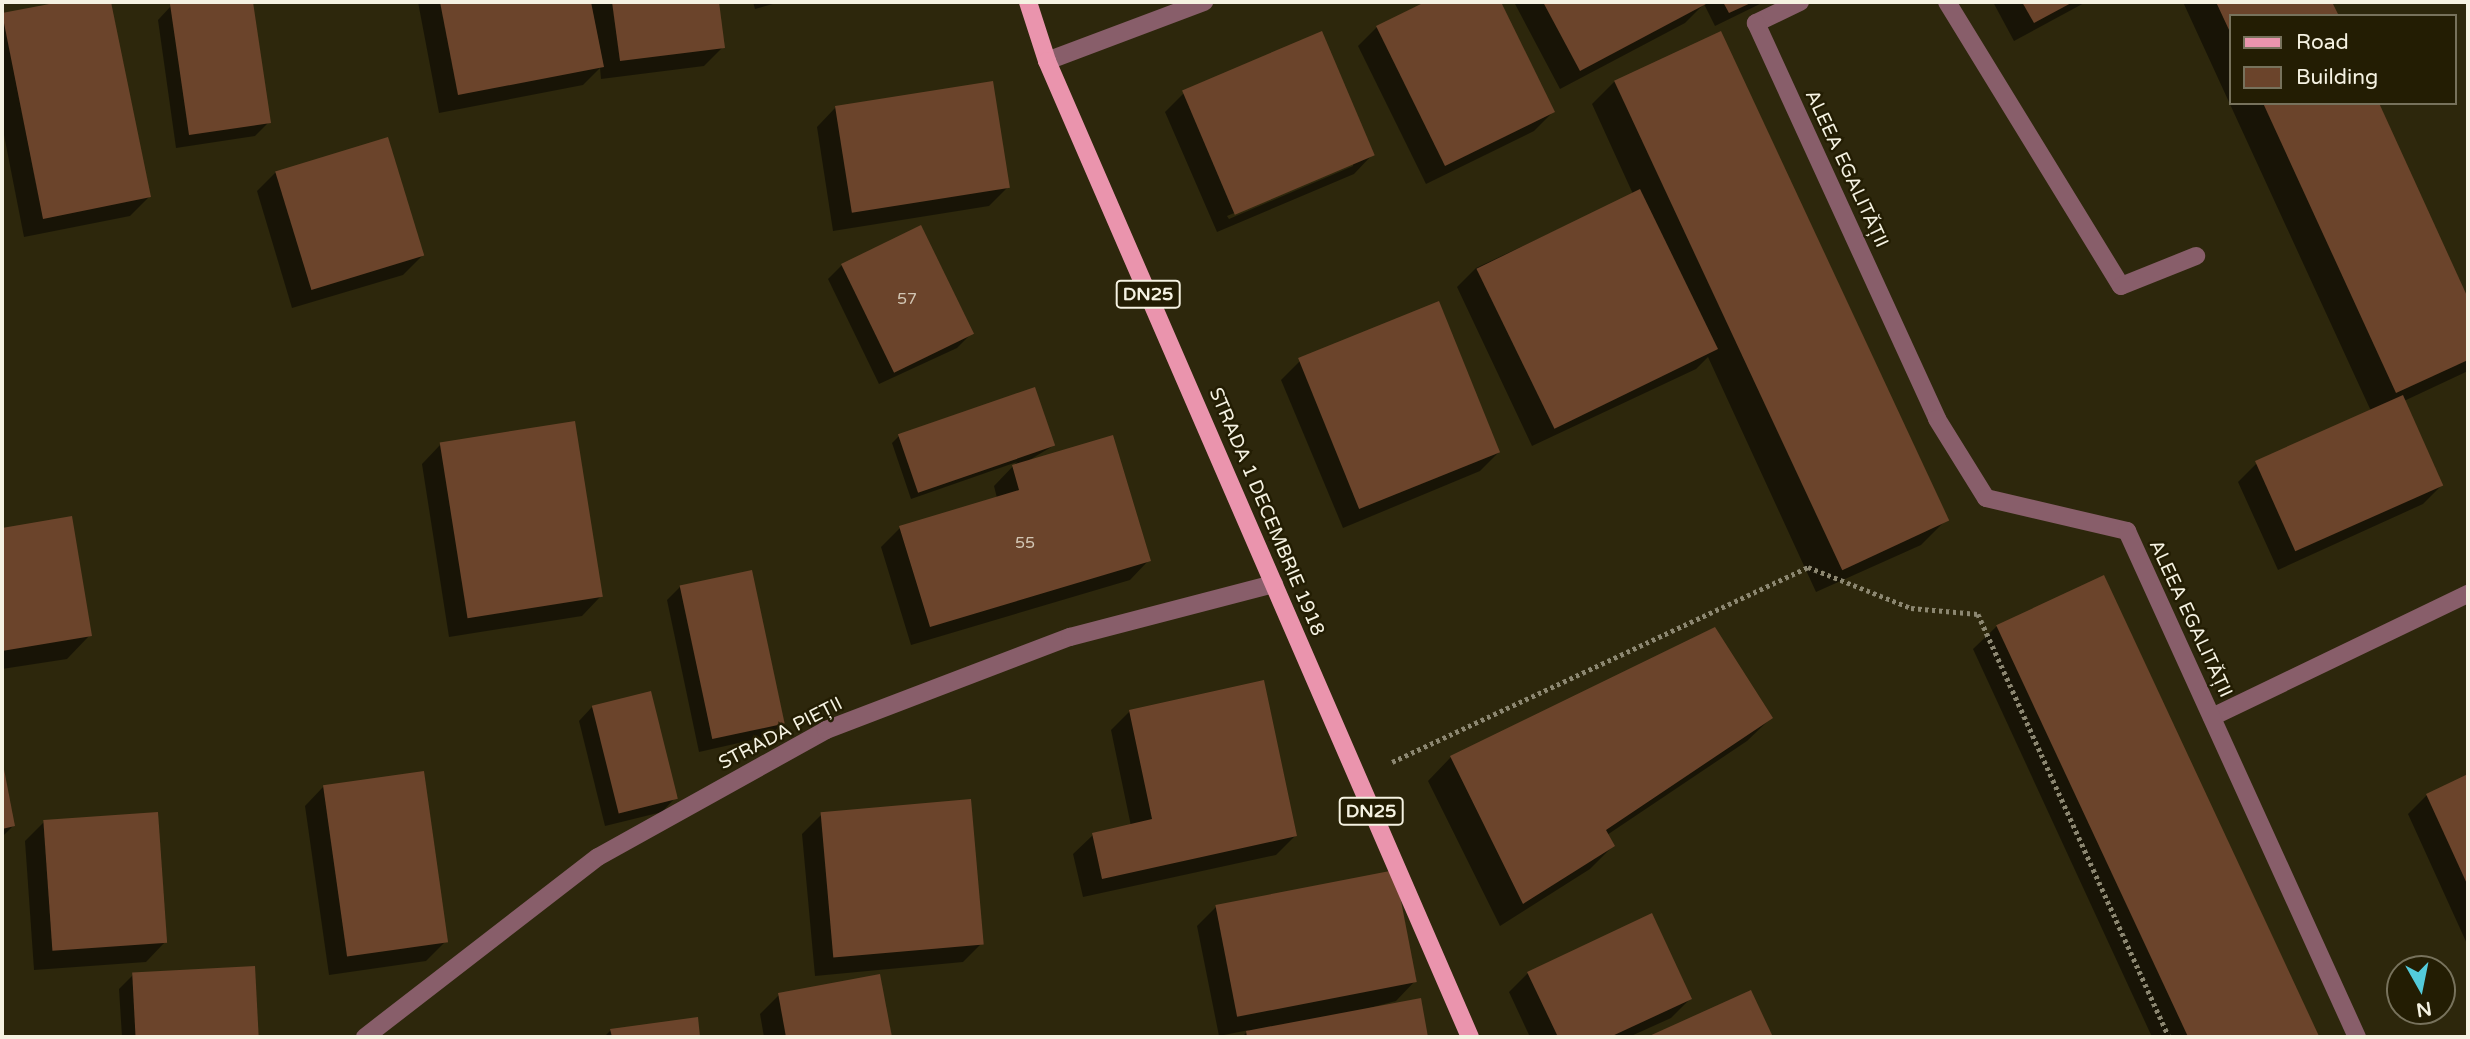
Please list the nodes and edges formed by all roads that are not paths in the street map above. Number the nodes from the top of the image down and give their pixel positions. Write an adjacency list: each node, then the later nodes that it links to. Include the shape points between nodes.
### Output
1 (1028, 2): 5 (main road, STRADA 1 DECEMBRIE 1918 / DN25)
2 (1204, 2): 5 (street)
3 (1800, 2): 9 (street, ALEEA EGALITĂȚII, via 1756,23 1937,419 1986,498 2127,531)
4 (1947, 2): 6 (street, via 2122,286)
5 (1047, 61): 7 (main road, STRADA 1 DECEMBRIE 1918 / DN25)
6 (2196, 256)
7 (1274, 584): 10 (street, STRADA PIEȚII, via 1070,637 826,730 598,857); 11 (main road, STRADA 1 DECEMBRIE 1918 / DN25)
8 (2468, 594): 9 (street)
9 (2211, 717): 12 (street, ALEEA EGALITĂȚII)
10 (365, 1037)
11 (1470, 1037)
12 (2357, 1037)

